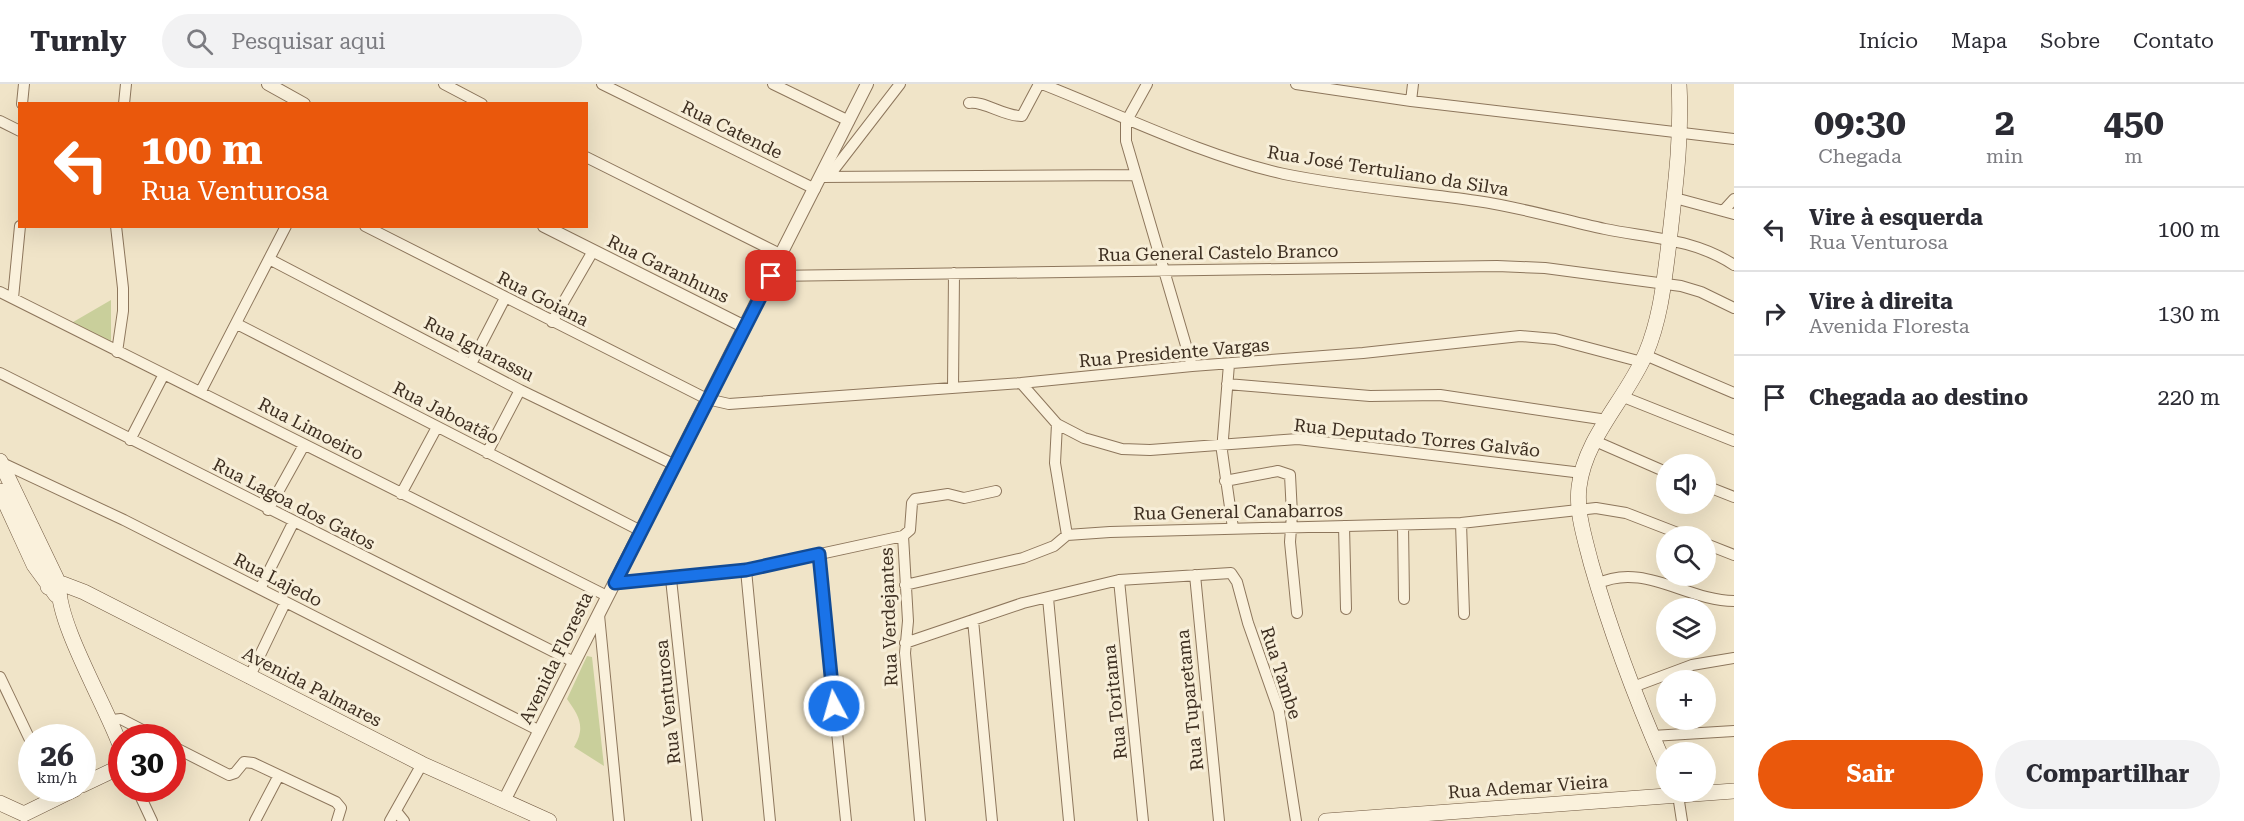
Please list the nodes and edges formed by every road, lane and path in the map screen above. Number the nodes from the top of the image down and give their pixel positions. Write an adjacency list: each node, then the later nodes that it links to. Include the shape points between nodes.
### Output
1 (24, 84): 15 (street)
2 (126, 84): 16 (street)
3 (268, 84): 17 (street)
4 (444, 84): 18 (street)
5 (773, 84): 22 (street)
6 (867, 84): 22 (street, Avenida Floresta)
7 (900, 84): 28 (street)
8 (1041, 84): 19 (street, via 1023,116); 20 (street, Rua José Tertuliano da Silva)
9 (1147, 84): 20 (street)
10 (1296, 84): 14 (street)
11 (1413, 84): 14 (street)
12 (1679, 84): 24 (main road)
13 (607, 85): 29 (street, Rua Catende)
14 (1411, 101): 24 (street)
15 (22, 102)
16 (124, 102)
17 (300, 102)
18 (478, 102)
19 (969, 103)
20 (1128, 117): 27 (street, via 1125,133); 38 (street, Rua José Tertuliano da Silva, via 1236,160 1284,174 1514,207)
21 (0, 121): 23 (street)
22 (849, 121): 28 (street, Avenida Floresta)
23 (18, 130)
24 (1681, 134): 25 (street); 30 (main road)
25 (1734, 139)
26 (588, 158): 40 (street)
27 (1134, 175): 28 (street); 43 (street)
28 (825, 176): 29 (street, Avenida Floresta)
29 (815, 189): 40 (street, Avenida Floresta)
30 (1675, 198): 32 (street); 38 (main road)
31 (1734, 199): 32 (street)
32 (1729, 212)
33 (20, 228): 48 (street)
34 (116, 228): 54 (street, via 123,288)
35 (285, 228): 41 (street)
36 (369, 228): 49 (street, Rua Goiana)
37 (548, 228): 39 (street, Rua Garanhuns)
38 (1669, 241): 42 (street, Rua José Tertuliano da Silva, via 1708,249); 46 (main road)
39 (593, 251): 51 (street); 53 (street, Rua Garanhuns)
40 (782, 255): 45 (street, Avenida Floresta)
41 (269, 259): 52 (street); 56 (street, Rua Iguarassu)
42 (1734, 265)
43 (1163, 271): 44 (street, Rua General Castelo Branco); 46 (street, Rua General Castelo Branco, via 1522,266); 58 (street)
44 (954, 273): 45 (street, Rua General Castelo Branco); 63 (street)
45 (771, 276): 53 (street, Avenida Floresta)
46 (1665, 284): 50 (street, Rua General Castelo Branco, via 1701,292); 55 (main road)
47 (0, 292): 48 (street, Rua Limoeiro)
48 (13, 298): 54 (street, Rua Limoeiro)
49 (505, 298): 51 (street, Rua Goiana); 56 (street)
50 (1734, 308)
51 (552, 322): 68 (street, Rua Goiana)
52 (237, 324): 65 (street); 71 (street, Rua Jaboatão)
53 (745, 327): 68 (street, Avenida Floresta)
54 (117, 352): 60 (street, Rua Limoeiro)
55 (1644, 358): 57 (street, Rua Presidente Vargas, via 1555,339 1520,336); 66 (street, Rua Presidente Vargas); 67 (main road)
56 (471, 364): 64 (street, Rua Iguarassu)
57 (1229, 364): 58 (street, Rua Presidente Vargas); 62 (street)
58 (1191, 366): 61 (street, Rua Presidente Vargas)
59 (0, 373): 72 (street, Rua Lagoa dos Gatos)
60 (164, 374): 65 (street, Rua Limoeiro); 72 (street)
61 (1021, 384): 63 (street, Rua Presidente Vargas); 70 (street, Rua Deputado Torres Galvão)
62 (1227, 384): 69 (street, via 1370,396 1440,395); 75 (street)
63 (953, 388): 68 (street, Rua Presidente Vargas, via 740,405)
64 (520, 390): 77 (street); 79 (street, Rua Iguarassu)
65 (201, 391): 76 (street, Rua Limoeiro)
66 (1734, 393)
67 (1621, 396): 69 (main road); 74 (street)
68 (707, 399): 79 (street, Avenida Floresta)
69 (1607, 420): 73 (main road)
70 (1057, 424): 75 (street, Rua Deputado Torres Galvão, via 1084,438 1122,449); 98 (street, via 1055,463)
71 (437, 427): 77 (street, Rua Jaboatão); 86 (street)
72 (130, 440): 89 (street, Rua Lagoa dos Gatos)
73 (1595, 441): 80 (street); 81 (main road)
74 (1734, 441)
75 (1223, 444): 81 (street, Rua Deputado Torres Galvão, via 1270,439 1315,441); 82 (street)
76 (304, 445): 86 (street, Rua Limoeiro); 89 (street)
77 (488, 453): 97 (street, Rua Jaboatão)
78 (0, 461): 110 (main road); 111 (street, Rua Lajedo)
79 (675, 465): 97 (street, Avenida Floresta)
80 (1656, 468)
81 (1582, 473): 88 (main road)
82 (1225, 481): 95 (street); 96 (street, via 1278,471 1290,475)
83 (1716, 490): 87 (street)
84 (0, 491): 110 (main road, via 34,565)
85 (996, 491): 99 (street, Rua Verdejantes, via 964,498 948,494 915,499 910,530)
86 (402, 494): 112 (street, Rua Limoeiro)
87 (1734, 496)
88 (1579, 508): 91 (street, Rua General Canabarros); 94 (street, Rua General Canabarros, via 1626,513); 108 (main road)
89 (268, 510): 90 (street, Rua Lagoa dos Gatos)
90 (293, 523): 111 (street); 124 (street, Rua Lagoa dos Gatos)
91 (1461, 524): 92 (street, Rua General Canabarros); 119 (street)
92 (1402, 525): 93 (street, Rua General Canabarros); 114 (street)
93 (1344, 526): 96 (street, Rua General Canabarros); 117 (street)
94 (1660, 526)
95 (1233, 528): 96 (street, Rua General Canabarros); 98 (street, Rua General Canabarros)
96 (1291, 528): 118 (street)
97 (641, 531): 107 (street, Avenida Floresta)
98 (1067, 535): 109 (street, Rua General Canabarros, via 1054,546 1023,558)
99 (903, 536): 101 (street); 109 (street, Rua Verdejantes)
100 (1716, 548): 102 (street)
101 (819, 554): 103 (street); 158 (street)
102 (1734, 555)
103 (746, 570): 105 (street); 157 (street)
104 (1195, 575): 106 (street); 163 (street, Rua Tuparetama); 164 (street, Rua Tambe, via 1232,573 1237,582 1279,711)
105 (670, 579): 107 (street); 156 (street, Rua Venturosa)
106 (1119, 580): 113 (street); 162 (street, Rua Toritama)
107 (615, 583): 112 (street, Avenida Floresta)
108 (1597, 584): 115 (street, via 1622,576 1638,576 1698,597); 127 (main road)
109 (905, 585): 122 (street, Rua Verdejantes)
110 (55, 589): 126 (main road, Avenida Palmares, via 95,597); 129 (main road)
111 (260, 590): 116 (street, Rua Lajedo)
112 (607, 596): 120 (street, Avenida Floresta)
113 (1048, 598): 121 (street); 161 (street)
114 (1404, 599)
115 (1734, 602)
116 (285, 603): 126 (street); 133 (street, Rua Lajedo)
117 (1347, 609)
118 (1297, 613)
119 (1464, 614)
120 (599, 615): 124 (street, Avenida Floresta); 155 (street)
121 (973, 620): 122 (street); 160 (street)
122 (905, 644): 159 (street, Rua Verdejantes)
123 (1734, 658): 127 (street, via 1692,665)
124 (574, 662): 133 (street, Avenida Floresta)
125 (0, 676): 128 (street)
126 (249, 678): 138 (main road, Avenida Palmares)
127 (1633, 687): 135 (main road)
128 (4, 696): 130 (street)
129 (112, 720): 131 (main road); 132 (street)
130 (20, 724)
131 (113, 724)
132 (131, 724)
133 (540, 730): 143 (street, Avenida Floresta)
134 (1734, 731): 135 (street)
135 (1652, 736): 136 (main road)
136 (1656, 745)
137 (186, 753): 139 (street, via 229,775 248,762)
138 (422, 764): 143 (main road, Avenida Palmares); 148 (street)
139 (278, 777): 151 (street); 152 (street, via 340,805)
140 (1734, 791): 141 (main road, Rua Ademar Vieira)
141 (1716, 792)
142 (1656, 795): 165 (main road, Rua Ademar Vieira)
143 (505, 799): 154 (main road, Avenida Palmares)
144 (46, 802): 149 (main road)
145 (143, 802): 150 (street)
146 (1679, 802): 166 (street)
147 (0, 803): 149 (main road)
148 (393, 816): 153 (street)
149 (30, 818)
150 (152, 821)
151 (255, 821)
152 (337, 821)
153 (404, 821)
154 (549, 821)
155 (619, 821)
156 (697, 821)
157 (770, 821)
158 (846, 821)
159 (920, 821)
160 (992, 821)
161 (1070, 821)
162 (1143, 821)
163 (1219, 821)
164 (1296, 821)
165 (1334, 821)
166 (1682, 821)

